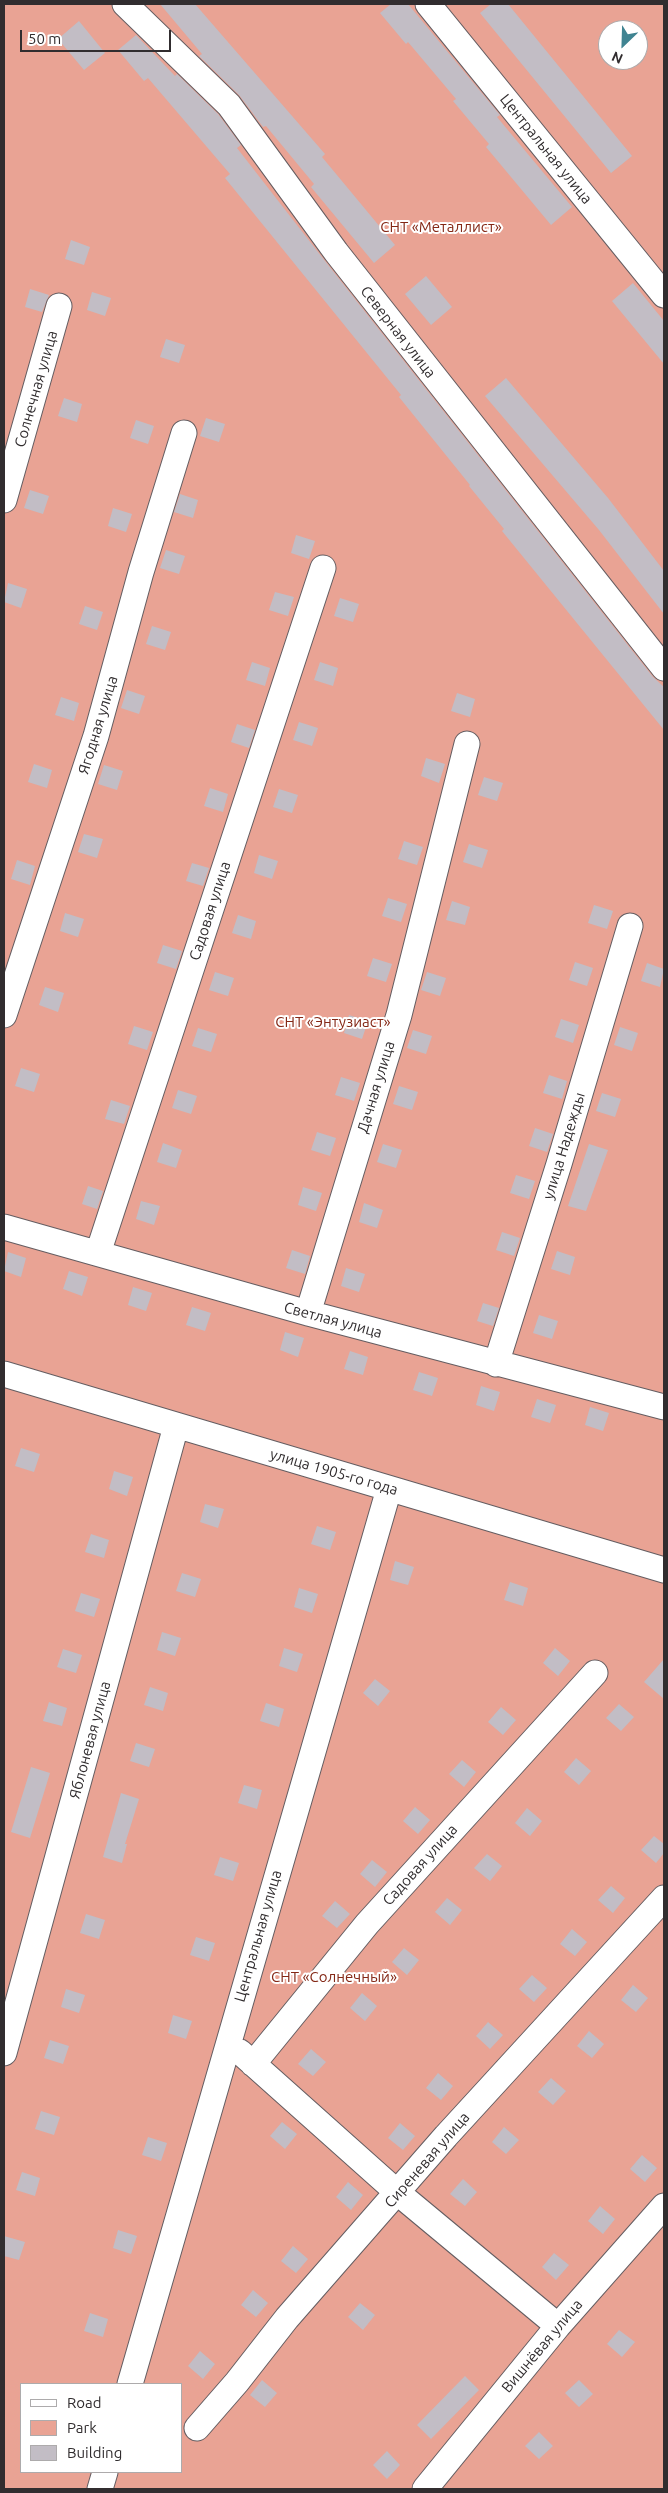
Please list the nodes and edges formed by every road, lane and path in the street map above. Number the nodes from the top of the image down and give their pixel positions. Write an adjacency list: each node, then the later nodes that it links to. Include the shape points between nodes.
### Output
1 (125, 4): 8 (street, Северная улица, via 229,105 336,252)
2 (428, 4): 3 (street, Центральная улица)
3 (664, 295)
4 (60, 306): 6 (street, Солнечная улица)
5 (184, 433): 11 (street, Ягодная улица, via 141,572 96,736)
6 (4, 500)
7 (323, 568): 13 (street, Садовая улица)
8 (664, 668)
9 (468, 744): 14 (street, Дачная улица, via 399,1015)
10 (630, 926): 15 (street, улица Надежды)
11 (4, 1015)
12 (4, 1227): 13 (street, Светлая улица)
13 (98, 1253): 14 (street, Светлая улица)
14 (308, 1313): 15 (street, Светлая улица)
15 (496, 1364): 17 (street, Светлая улица)
16 (4, 1374): 18 (street, улица 1905-го года)
17 (664, 1407)
18 (176, 1426): 19 (street, улица 1905-го года); 24 (street, Яблоневая улица)
19 (389, 1489): 20 (street, улица 1905-го года); 23 (street, Центральная улица)
20 (664, 1570)
21 (595, 1673): 25 (street, Садовая улица, via 367,1924)
22 (664, 1898): 26 (street, Сиреневая улица, via 446,2136)
23 (228, 2042): 25 (street); 29 (street, Центральная улица)
24 (4, 2053)
25 (253, 2064): 26 (street)
26 (398, 2193): 28 (street); 30 (street, Сиреневая улица, via 287,2318)
27 (664, 2206): 28 (street, Вишнёвая улица)
28 (558, 2326): 33 (street, Вишнёвая улица)
29 (130, 2383)
30 (197, 2428)
31 (104, 2473): 32 (street)
32 (100, 2489)
33 (424, 2489)

